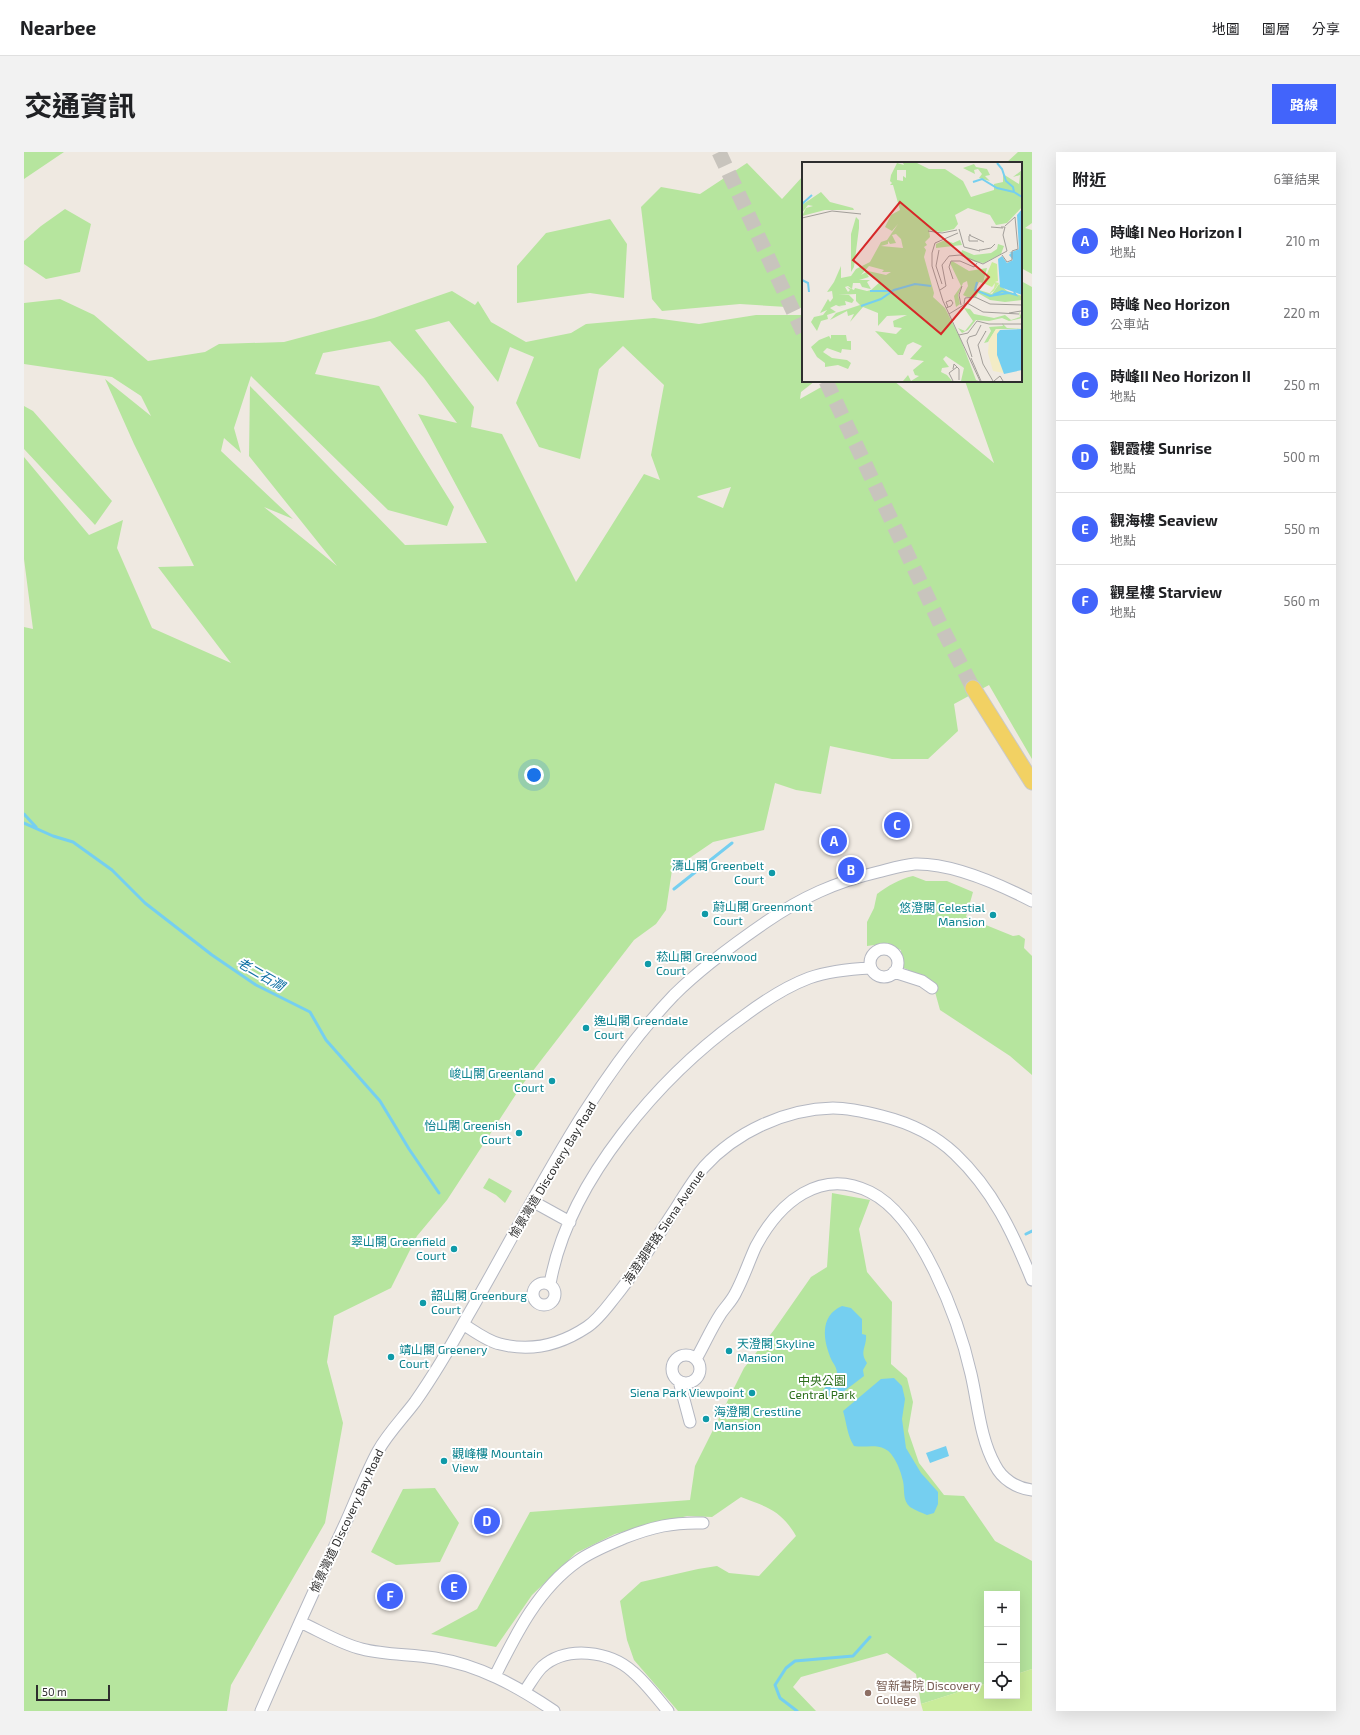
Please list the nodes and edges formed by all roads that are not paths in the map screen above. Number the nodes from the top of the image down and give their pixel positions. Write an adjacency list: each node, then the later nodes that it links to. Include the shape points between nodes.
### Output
1 (973, 688): 2 (main road)
2 (1032, 782)
3 (1032, 901): 7 (street, 愉景灣道 Discovery Bay Road, via 968,874 932,865 913,864 846,880 816,892 783,910 730,946 702,969 645,1027 597,1095)
4 (871, 968): 5 (street, via 877,975 882,976); 5 (street, via 872,956 879,950 887,950 896,958); 8 (street, via 830,972 791,986 756,1007 704,1047 635,1118 599,1168)
5 (894, 972): 6 (street, via 922,981)
6 (932, 988)
7 (532, 1201): 8 (street); 11 (street, 愉景灣道 Discovery Bay Road)
8 (570, 1222): 10 (street)
9 (1032, 1280): 11 (street, 海澄湖畔路 Siena Avenue, via 1011,1229 994,1199 969,1168 946,1146 923,1130 903,1121 864,1111 832,1108 810,1110 771,1121 750,1130 722,1150 695,1178 604,1311 588,1326 564,1341 529,1348 499,1344)
10 (550, 1284)
11 (463, 1324): 17 (street, 愉景灣道 Discovery Bay Road, via 415,1402 379,1450)
12 (696, 1359): 13 (street, via 700,1367 698,1376 688,1383); 13 (street, via 684,1354 673,1362 672,1371); 15 (street, via 720,1314 736,1293 757,1245 784,1209 807,1190 820,1185 849,1184 862,1188 875,1194 890,1207 930,1261 964,1347 994,1464 1009,1482 1023,1489)
13 (679, 1381): 14 (street)
14 (690, 1422)
15 (1032, 1490)
16 (703, 1523): 18 (street, via 662,1525 645,1530 596,1550 577,1561 553,1584 520,1626)
17 (300, 1622): 18 (street, via 361,1649 441,1659); 20 (street, 愉景灣道 Discovery Bay Road)
18 (495, 1676): 19 (street)
19 (524, 1692): 21 (street); 22 (street, via 538,1671 548,1662 569,1654 590,1653 626,1666 639,1676)
20 (261, 1711)
21 (554, 1711)
22 (668, 1711)

